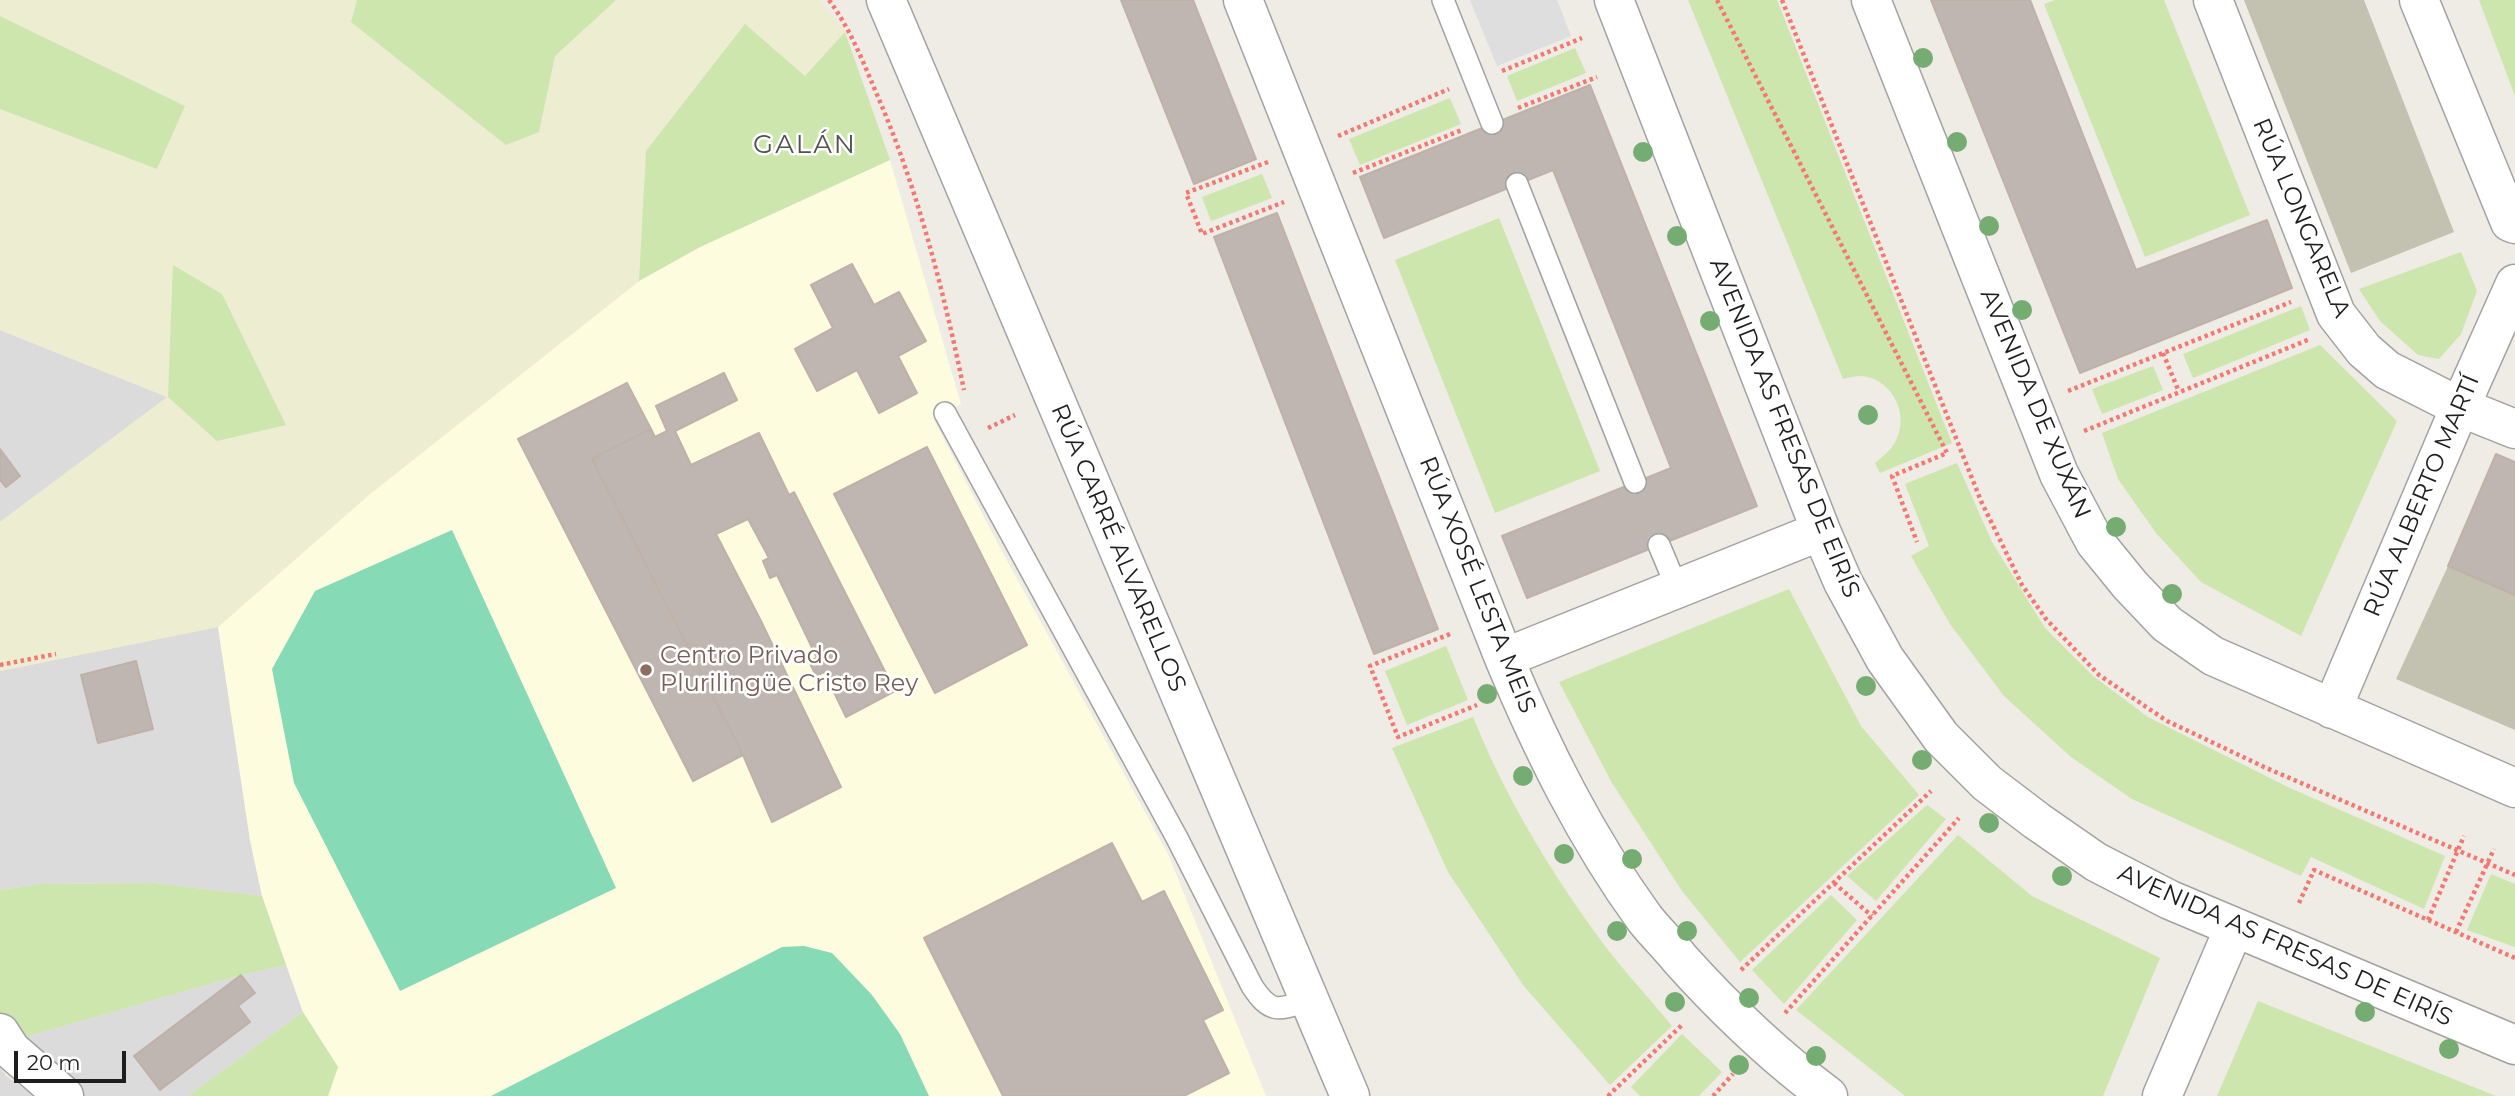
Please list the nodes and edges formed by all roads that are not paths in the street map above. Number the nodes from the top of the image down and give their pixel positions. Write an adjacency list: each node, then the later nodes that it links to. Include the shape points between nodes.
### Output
1 (887, 0): 23 (street, RÚA CARRÉ ALVARELLOS)
2 (1243, 0): 19 (street, RÚA XOSÉ LESTA MEIS)
3 (1443, 0): 8 (lane)
4 (1614, 0): 16 (street, AVENIDA AS FRESAS DE EIRÍS)
5 (1871, 0): 20 (street, AVENIDA DE XUXÁN, via 2050,452 2095,542 2167,624 2213,656)
6 (2213, 0): 12 (street, RÚA LONGARELA, via 2336,314 2364,351 2387,370)
7 (2419, 0): 10 (street, via 2505,211)
8 (1492, 123)
9 (1517, 184): 15 (lane)
10 (2515, 225)
11 (2515, 284): 12 (street, RÚA ALBERTO MARTÍ)
12 (2460, 407): 14 (street, RÚA LONGARELA); 20 (street, RÚA ALBERTO MARTÍ)
13 (945, 413): 23 (lane, via 1177,838 1252,986 1270,1008)
14 (2515, 429)
15 (1635, 482)
16 (1821, 531): 18 (street); 22 (street, AVENIDA AS FRESAS DE EIRÍS, via 1885,659 1941,737 1987,783 2096,862)
17 (1660, 545): 18 (lane)
18 (1677, 588): 19 (street)
19 (1504, 657): 28 (street, RÚA XOSÉ LESTA MEIS, via 1569,799 1647,921 1717,999)
20 (2332, 709): 21 (street, AVENIDA DE XUXÁN)
21 (2515, 788)
22 (2234, 928): 25 (street, AVENIDA AS FRESAS DE EIRÍS); 29 (street)
23 (1309, 1000): 27 (street, RÚA CARRÉ ALVARELLOS)
24 (0, 1033): 26 (street, via 11,1051)
25 (2515, 1045)
26 (64, 1096)
27 (1350, 1096)
28 (1828, 1096)
29 (2162, 1096)

